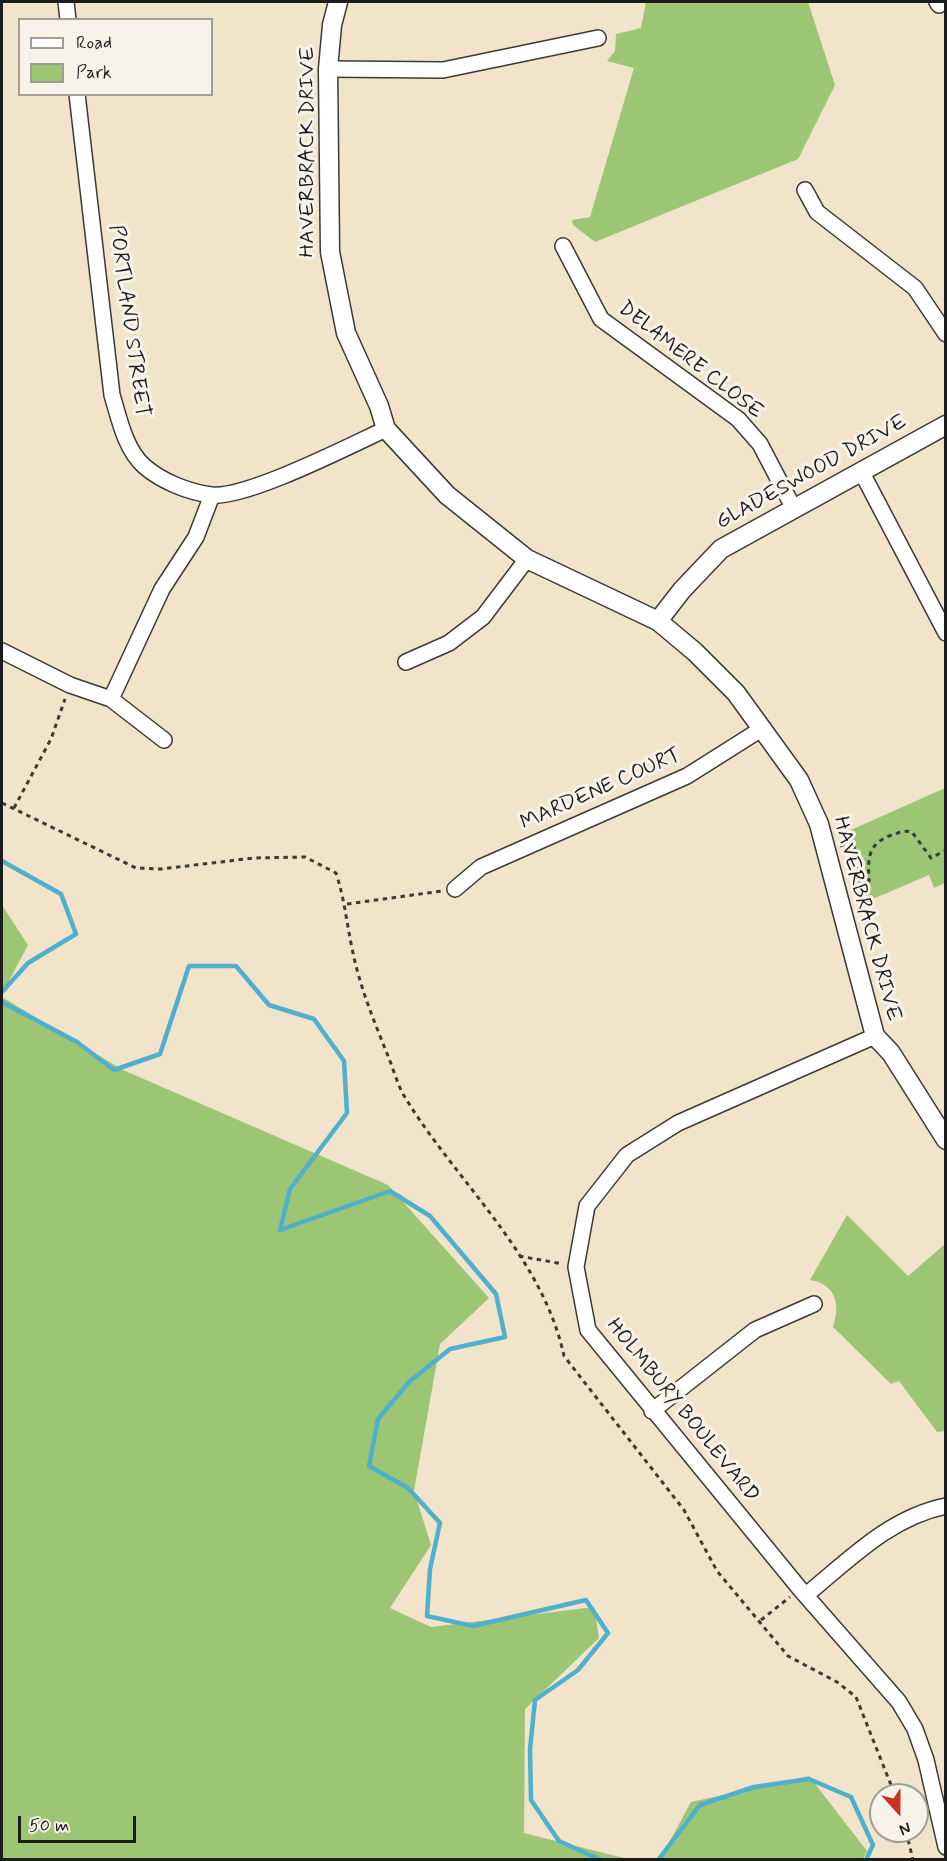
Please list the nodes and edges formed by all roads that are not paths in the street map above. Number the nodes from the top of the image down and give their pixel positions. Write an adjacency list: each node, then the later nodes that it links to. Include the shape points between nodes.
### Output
1 (66, 2): 3 (street)
2 (338, 2): 5 (street, HAVERBRACK DRIVE)
3 (68, 18)
4 (598, 38): 5 (street, via 443,70)
5 (328, 69): 11 (street, HAVERBRACK DRIVE, via 330,252 346,333)
6 (77, 96): 13 (street, PORTLAND STREET, via 112,395 123,433 143,465 173,484)
7 (805, 190): 9 (street, via 817,212 915,288)
8 (564, 246): 14 (street, DELAMERE CLOSE, via 601,319 738,419 760,444)
9 (945, 334)
10 (945, 425): 12 (street, GLADESWOOD DRIVE)
11 (386, 429): 13 (street, PORTLAND STREET, via 249,489); 15 (street, HAVERBRACK DRIVE, via 447,495)
12 (861, 471): 14 (street, GLADESWOOD DRIVE); 17 (street)
13 (212, 495): 20 (street, via 196,537 162,589)
14 (793, 507): 16 (street, GLADESWOOD DRIVE, via 721,549)
15 (527, 559): 16 (street, HAVERBRACK DRIVE); 19 (street, via 483,617 449,643)
16 (658, 621): 21 (street, HAVERBRACK DRIVE, via 736,693)
17 (945, 633)
18 (2, 651): 20 (street, via 69,685)
19 (406, 662)
20 (111, 699): 22 (street)
21 (763, 728): 23 (street, MARDENE COURT, via 687,776 482,867); 24 (street, HAVERBRACK DRIVE, via 799,780 827,850)
22 (164, 740)
23 (455, 889)
24 (875, 1036): 25 (street, HAVERBRACK DRIVE, via 891,1053); 27 (street, HOLMBURY BOULEVARD, via 678,1123 627,1155 587,1206 576,1267 588,1330)
25 (945, 1140)
26 (814, 1304): 27 (street, via 755,1330)
27 (652, 1411): 29 (street, HOLMBURY BOULEVARD)
28 (945, 1506): 29 (street, via 896,1524)
29 (803, 1592): 30 (street, HOLMBURY BOULEVARD, via 887,1685 908,1715 926,1760)
30 (945, 1847)

